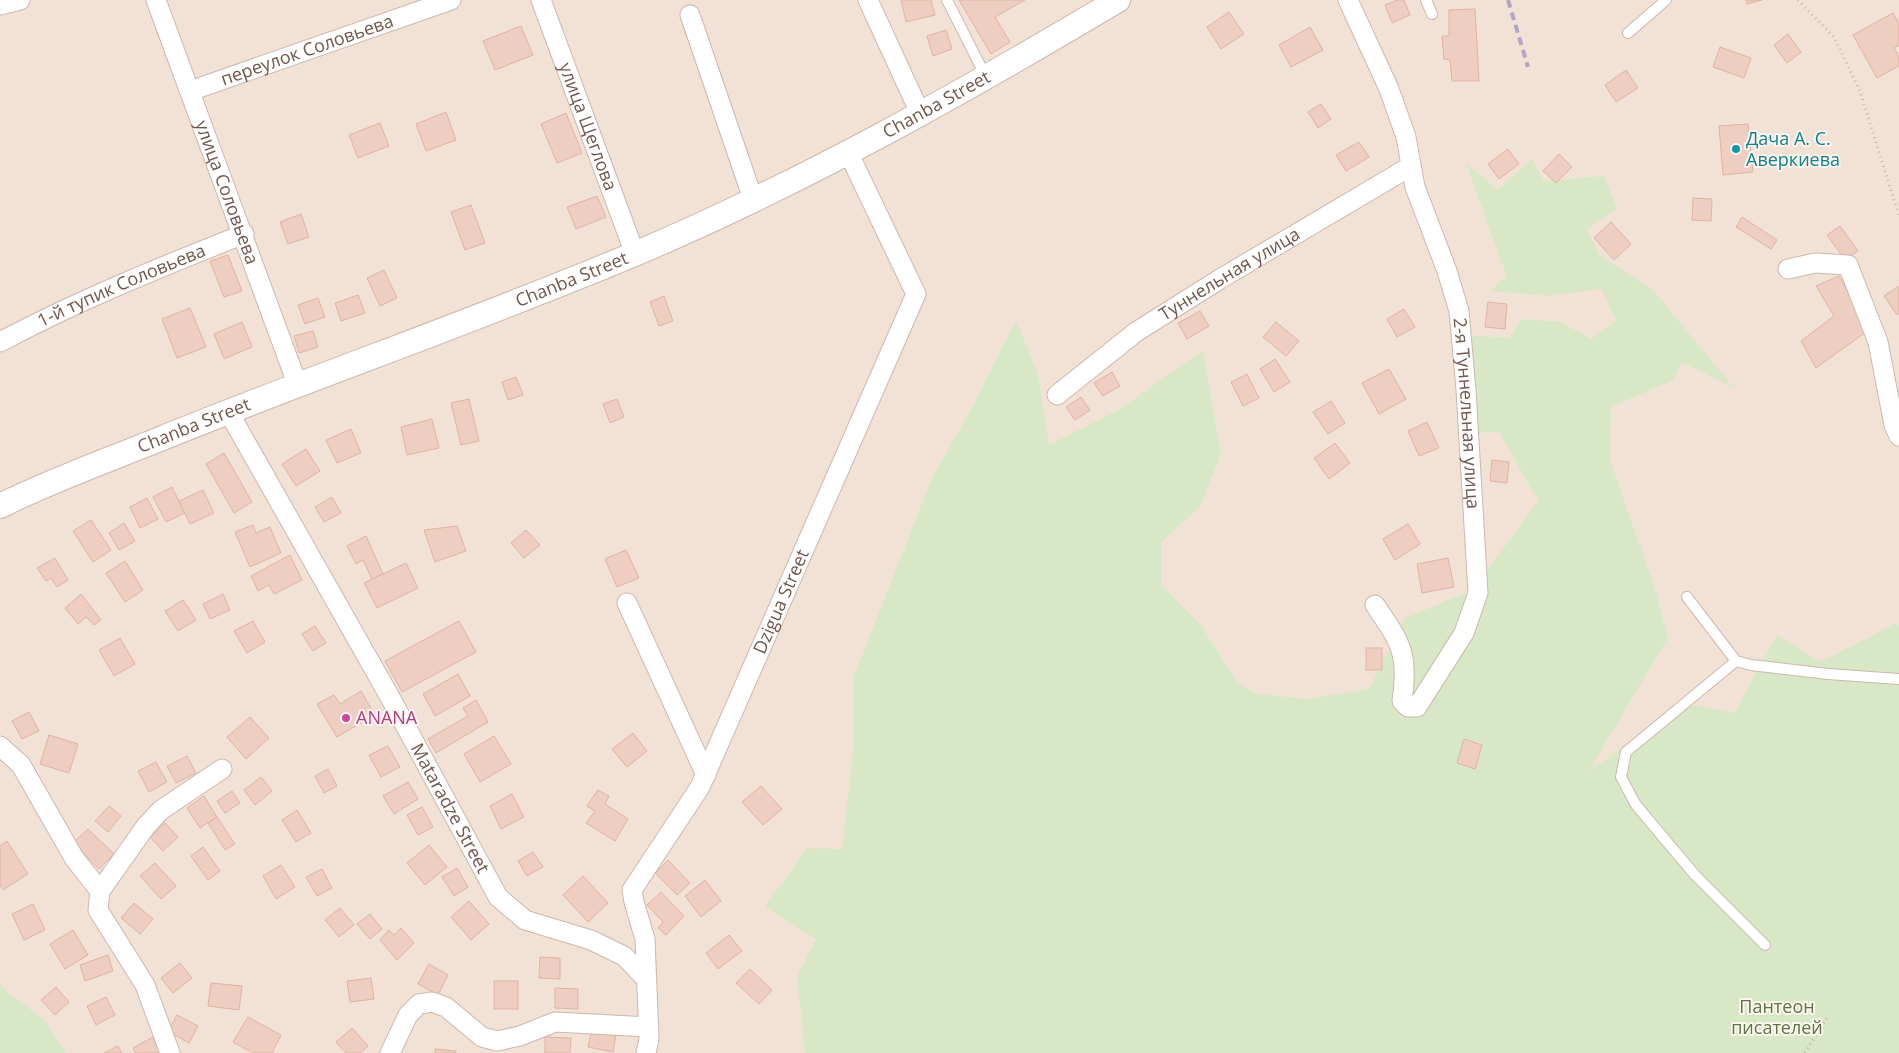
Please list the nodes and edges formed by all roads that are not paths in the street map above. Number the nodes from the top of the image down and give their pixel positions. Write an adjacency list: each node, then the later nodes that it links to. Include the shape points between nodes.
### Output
1 (20, 0): 11 (street)
2 (156, 0): 16 (street, улица Соловьева)
3 (452, 0): 16 (street, переулок Соловьева)
4 (541, 0): 22 (street, улица Щеглова)
5 (868, 0): 17 (street)
6 (947, 0): 15 (lane)
7 (1118, 0): 15 (street, Chanba Street)
8 (1348, 0): 19 (street, 2-я Туннельная улица, via 1389,89 1406,137)
9 (1426, 0): 12 (lane)
10 (1666, 0): 14 (lane)
11 (0, 5)
12 (1432, 14)
13 (690, 15): 20 (street)
14 (1628, 33)
15 (986, 77): 17 (street, Chanba Street)
16 (190, 91): 21 (street, улица Соловьева)
17 (920, 113): 18 (street, Chanba Street)
18 (848, 154): 20 (street, Chanba Street); 37 (street, Dzigua Street, via 916,294)
19 (1410, 166): 26 (street, Туннельная улица, via 1136,332); 32 (street, 2-я Туннельная улица, via 1414,188 1459,311 1478,593 1464,633 1417,707 1408,707 1402,701 1405,658 1399,640)
20 (754, 202): 22 (street, Chanba Street)
21 (244, 234): 24 (street, 1-й тупик Соловьева, via 143,274); 25 (street, улица Соловьева)
22 (635, 254): 25 (street, Chanba Street)
23 (1788, 269): 28 (street, via 1815,263 1848,265 1878,342)
24 (0, 342)
25 (298, 386): 27 (street, Chanba Street)
26 (1057, 395)
27 (228, 411): 29 (street, Chanba Street, via 34,489); 40 (street, Mataradze Street, via 391,699 498,897 525,920 591,940 624,956)
28 (1899, 436)
29 (0, 506)
30 (1686, 597): 33 (lane)
31 (626, 603): 37 (street)
32 (1375, 605)
33 (1736, 661): 34 (lane, via 1828,674); 39 (lane, via 1626,752 1621,777 1636,805 1695,875)
34 (1899, 679)
35 (0, 746): 38 (street, via 21,765 74,858)
36 (222, 769): 38 (street, via 161,810)
37 (706, 775): 40 (street, Dzigua Street, via 632,890 645,939)
38 (100, 890): 42 (street, via 98,910 145,985)
39 (1765, 945)
40 (646, 979): 41 (street, Dzigua Street)
41 (649, 1027): 43 (street, via 555,1022 498,1041 482,1037 446,1007 432,1002 419,1004 408,1015); 44 (street, Dzigua Street)
42 (170, 1053)
43 (390, 1053)
44 (646, 1053)

